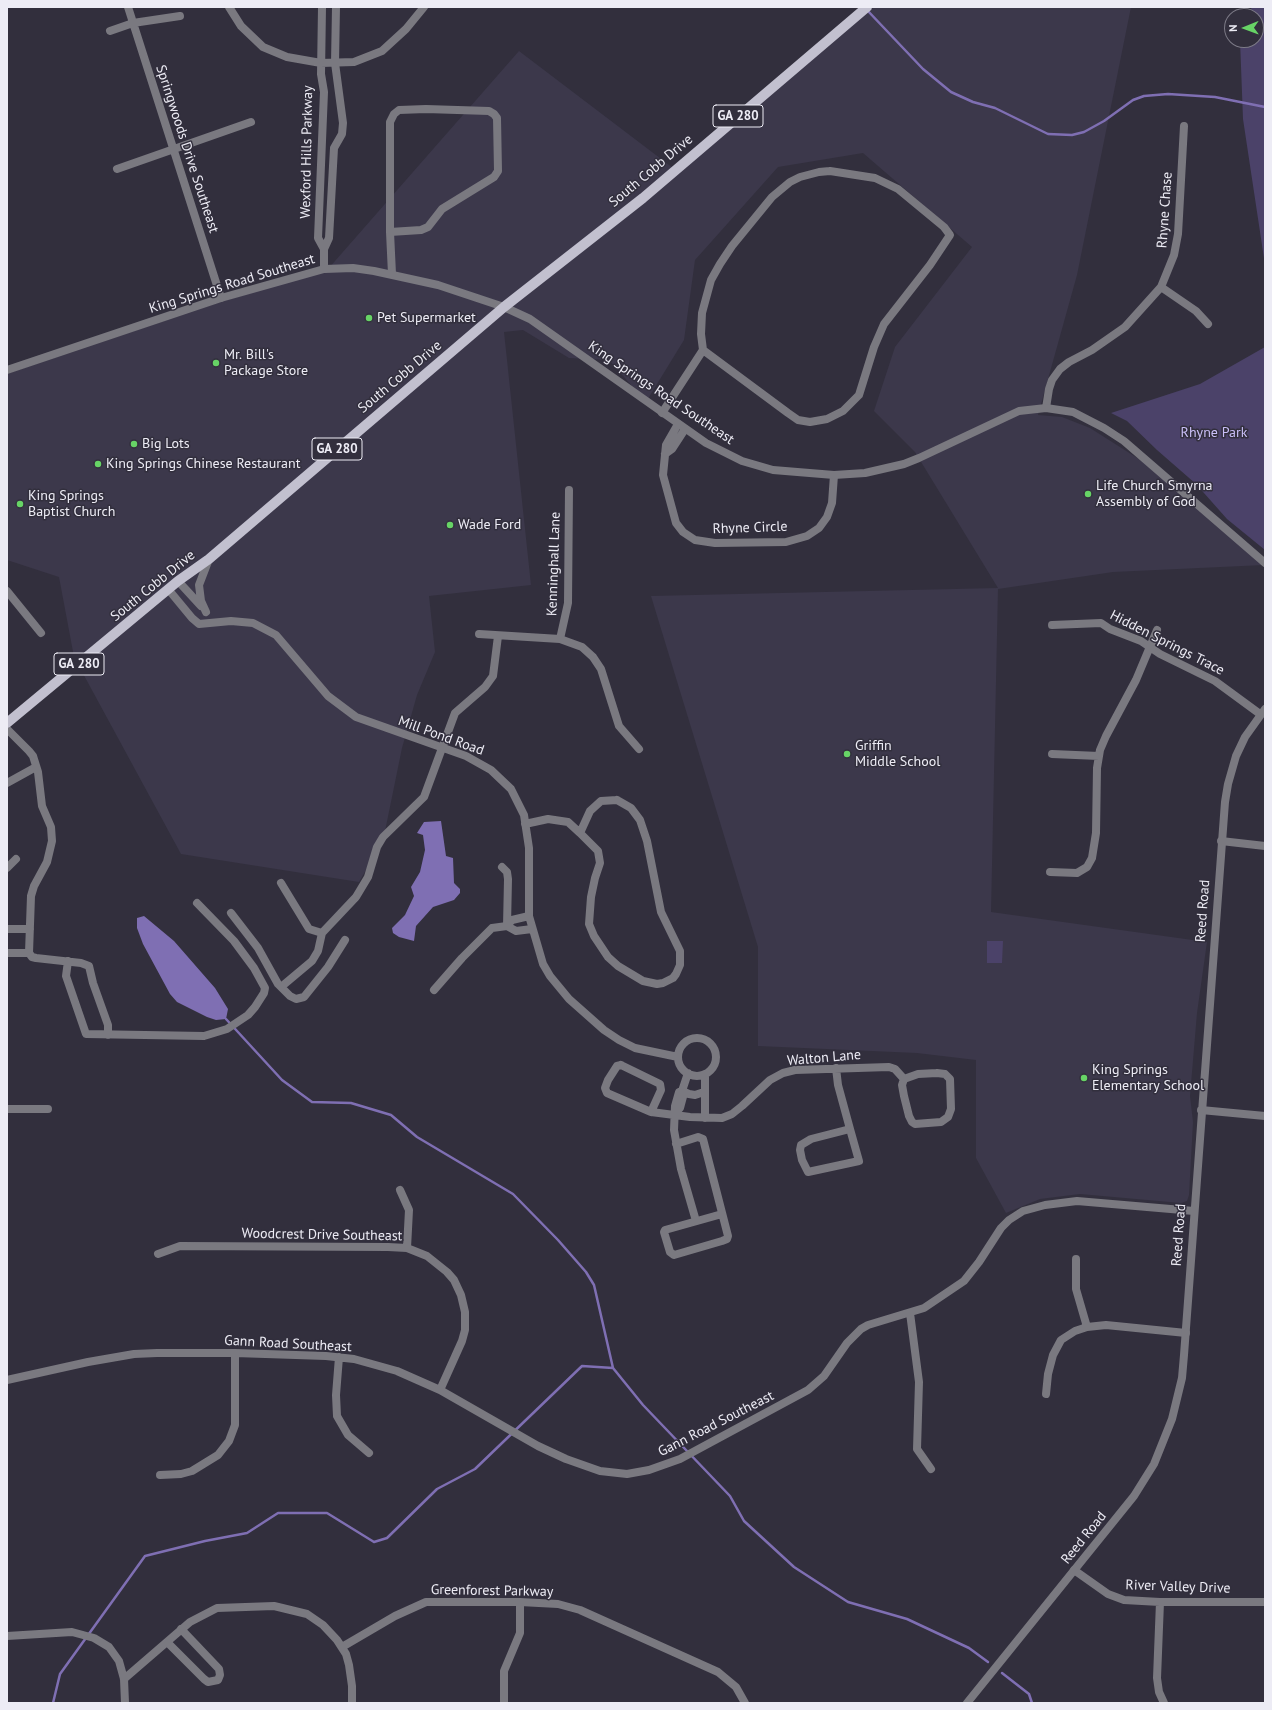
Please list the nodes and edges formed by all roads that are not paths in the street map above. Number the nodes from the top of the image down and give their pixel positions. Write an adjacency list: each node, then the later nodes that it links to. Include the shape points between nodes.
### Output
1 (128, 7): 8 (street, Springwoods Drive Southeast)
2 (229, 7): 10 (street, via 241,26 263,47 287,57)
3 (322, 7): 10 (street, Wexford Hills Parkway)
4 (336, 7): 11 (street, Wexford Hills Parkway)
5 (424, 7): 11 (street, via 406,29 382,51 354,62)
6 (868, 7): 24 (main road, South Cobb Drive / GA 280, via 643,198)
7 (180, 16): 8 (street)
8 (132, 24): 9 (street); 14 (street, Springwoods Drive Southeast)
9 (110, 30)
10 (321, 63): 11 (street); 16 (street, Wexford Hills Parkway, via 324,92)
11 (335, 63): 17 (street, Wexford Hills Parkway, via 343,123 342,134 334,148)
12 (251, 122): 14 (street)
13 (1184, 126): 22 (street, Rhyne Chase, via 1178,234 1174,256)
14 (173, 149): 15 (street); 23 (street, Springwoods Drive Southeast)
15 (118, 169)
16 (320, 185): 17 (street); 19 (street, Wexford Hills Parkway, via 318,238)
17 (332, 185): 19 (street, Wexford Hills Parkway, via 329,238)
18 (390, 232): 18 (street, via 414,231 428,227 442,209 494,177 498,171 497,118 494,114 489,111 426,109 400,110 394,114 390,122); 21 (street)
19 (324, 249): 20 (street, Wexford Hills Parkway)
20 (324, 269): 21 (street, King Springs Road Southeast, via 353,268); 23 (street, King Springs Road Southeast)
21 (392, 274): 24 (street, King Springs Road Southeast, via 438,285)
22 (1161, 287): 25 (street, via 1196,311); 28 (street, Rhyne Chase, via 1114,336 1063,365 1052,380)
23 (221, 298): 27 (street, King Springs Road Southeast)
24 (504, 307): 29 (street, King Springs Road Southeast, via 530,319); 35 (main road, South Cobb Drive / GA 280)
25 (1208, 324)
26 (704, 350): 26 (street, via 702,313 711,280 732,246 772,197 800,177 830,171 875,178 898,189 949,233 949,238 930,265 884,324 859,395 843,411 835,415 820,421 798,420); 29 (street)
27 (7, 370)
28 (1046, 408): 33 (street, King Springs Road Southeast, via 1028,409 1003,417 904,464 865,473); 36 (street, King Springs Road Southeast, via 1073,412 1104,428 1143,457)
29 (662, 413): 30 (street, King Springs Road Southeast)
30 (678, 424): 31 (street, King Springs Road Southeast); 32 (street, Rhyne Circle, via 666,445)
31 (685, 429): 32 (street, via 672,449); 33 (street, King Springs Road Southeast, via 724,453 756,466 789,472)
32 (665, 454): 33 (street, Rhyne Circle, via 663,475 674,518 679,528 687,535 705,543 786,542 807,536 819,528 827,517 832,503)
33 (834, 475)
34 (569, 490): 47 (street, Kenninghall Lane, via 568,603)
35 (209, 559): 37 (main road, South Cobb Drive / GA 280); 40 (street, via 199,585 201,601)
36 (1265, 563)
37 (178, 581): 39 (main road, South Cobb Drive / GA 280); 40 (street)
38 (8, 589): 44 (street)
39 (168, 589): 41 (street, Mill Pond Road, via 199,624); 50 (main road, South Cobb Drive / GA 280)
40 (206, 612): 41 (street)
41 (210, 622): 52 (street, Mill Pond Road, via 253,623 266,629 286,645 328,696 347,712 386,729)
42 (1052, 625): 48 (street, Hidden Springs Trace, via 1101,622 1110,629 1141,641)
43 (1157, 630): 48 (street)
44 (41, 633)
45 (479, 634): 46 (street)
46 (498, 636): 47 (street); 52 (street, via 493,676 455,714)
47 (560, 639): 53 (street, via 582,647 598,663 619,726)
48 (1151, 648): 49 (street, Hidden Springs Trace, via 1215,681); 55 (street, via 1106,736)
49 (1263, 712): 60 (street, Reed Road, via 1245,737 1233,765 1226,794)
50 (7, 723)
51 (7, 729): 56 (street, via 29,750)
52 (442, 748): 58 (street, Mill Pond Road, via 477,761 511,788 524,815); 74 (street, via 424,797 383,837 377,847 368,877 356,897)
53 (639, 749)
54 (1052, 754): 55 (street)
55 (1099, 756): 65 (street, via 1096,833 1092,858 1088,867 1077,873)
56 (36, 767): 57 (street); 72 (street, via 52,841 47,862 31,896)
57 (7, 783)
58 (525, 824): 59 (street, via 548,819 568,822); 69 (street, Mill Pond Road, via 529,848)
59 (580, 833): 59 (street, via 598,851 600,863 591,897 589,924 594,936 608,957 625,972 649,983 669,981 678,970 680,951 661,912 647,841 640,820 631,808 617,800 601,801 590,811)
60 (1221, 841): 61 (street); 91 (street, Reed Road)
61 (1265, 846)
62 (16, 859): 64 (street)
63 (502, 867): 70 (street, via 507,872 508,879)
64 (7, 868)
65 (1050, 872)
66 (281, 883): 74 (street, via 309,929)
67 (197, 903): 81 (street, via 234,941 254,968 265,988 260,1001 248,1015 232,1026 204,1036)
68 (231, 913): 79 (street, via 258,948)
69 (529, 916): 70 (street, via 512,920); 73 (street, Mill Pond Road)
70 (507, 926): 73 (street, via 516,931); 80 (street, via 492,928)
71 (7, 929): 72 (street)
72 (30, 929): 77 (street)
73 (532, 929): 82 (street, Mill Pond Road, via 543,964 550,976 569,999 590,1018 635,1048)
74 (322, 933): 79 (street, via 318,951 312,961)
75 (346, 940): 79 (street, via 304,997 293,998)
76 (7, 952): 77 (street)
77 (29, 953): 78 (street, via 36,958)
78 (68, 961): 81 (street, via 86,964 91,968 93,983 108,1025); 81 (street, via 66,976 86,1034)
79 (281, 987)
80 (434, 990)
81 (108, 1035)
82 (678, 1057): 84 (street, via 680,1064); 85 (street, via 684,1044 690,1039 706,1040 715,1051 716,1061)
83 (836, 1068): 86 (street, Walton Lane, via 889,1067 895,1069); 95 (street, Walton Lane, via 783,1073 764,1084 732,1114 722,1118); 96 (street)
84 (688, 1073): 85 (street, via 696,1076); 87 (street)
85 (705, 1074): 88 (street)
86 (904, 1079): 86 (street, via 902,1086 912,1122 927,1124 947,1119 951,1109 948,1076 937,1073 918,1074)
87 (682, 1090): 88 (street, via 695,1095); 93 (street, via 684,1093 680,1108)
88 (704, 1092): 95 (street)
89 (48, 1109): 90 (street)
90 (7, 1110)
91 (1201, 1110): 94 (street); 99 (street, Reed Road)
92 (651, 1112): 92 (street, Walton Lane, via 607,1093 606,1084 616,1066 622,1065 660,1084 661,1090); 93 (street, Walton Lane)
93 (674, 1115): 95 (street, Walton Lane); 97 (street)
94 (1265, 1116)
95 (705, 1118)
96 (850, 1129): 96 (street, via 859,1161 808,1172 802,1160 801,1144)
97 (676, 1144): 100 (street, via 698,1137 702,1139); 101 (street)
98 (400, 1190): 102 (street, via 409,1210)
99 (1194, 1211): 105 (street, Gann Road Southeast, via 1077,1201 1028,1209 1013,1216 1005,1224 964,1281 935,1302); 107 (street, Reed Road)
100 (722, 1214): 101 (street); 101 (street, via 727,1239 672,1254 667,1247 665,1230)
101 (696, 1221)
102 (407, 1248): 103 (street, Woodcrest Drive Southeast, via 180,1246); 111 (street, Woodcrest Drive Southeast, via 427,1256 447,1272 458,1287 464,1303 466,1321 462,1341)
103 (158, 1254)
104 (1076, 1259): 106 (street, via 1076,1289)
105 (910, 1313): 111 (street, Gann Road Southeast, via 860,1329 816,1384 708,1446 680,1459 627,1474 614,1474 589,1468 566,1459); 114 (street, via 919,1382 917,1449)
106 (1087, 1327): 107 (street, via 1106,1325); 112 (street, via 1061,1340 1050,1364)
107 (1186, 1333): 116 (street, Reed Road, via 1179,1393 1159,1453 1134,1496)
108 (235, 1353): 109 (street, Gann Road Southeast); 110 (street, Gann Road Southeast, via 134,1354); 115 (street, via 235,1425 229,1442 212,1461 192,1471)
109 (339, 1357): 111 (street, Gann Road Southeast, via 381,1366); 113 (street, via 337,1416 348,1435)
110 (7, 1380)
111 (440, 1390)
112 (1046, 1394)
113 (369, 1453)
114 (931, 1469)
115 (160, 1475)
116 (1074, 1570): 118 (street, River Valley Drive, via 1113,1597 1130,1601); 129 (street, Reed Road)
117 (520, 1602): 123 (street, Greenforest Parkway, via 426,1602 395,1616); 127 (street, via 520,1634 504,1671); 128 (street, Greenforest Parkway, via 558,1604 580,1610 711,1669 730,1681)
118 (1160, 1602): 119 (street, River Valley Drive); 130 (street, via 1157,1678)
119 (1265, 1602)
120 (181, 1629): 122 (street); 122 (street, via 219,1669 218,1680 208,1682); 123 (street, via 217,1608 274,1606 300,1611 314,1618)
121 (7, 1636): 124 (street, via 72,1632 91,1636 109,1647 119,1661)
122 (167, 1642): 124 (street)
123 (342, 1647): 126 (street, via 351,1678)
124 (124, 1680): 125 (street)
125 (125, 1703)
126 (352, 1703)
127 (504, 1703)
128 (745, 1703)
129 (967, 1703)
130 (1164, 1703)

